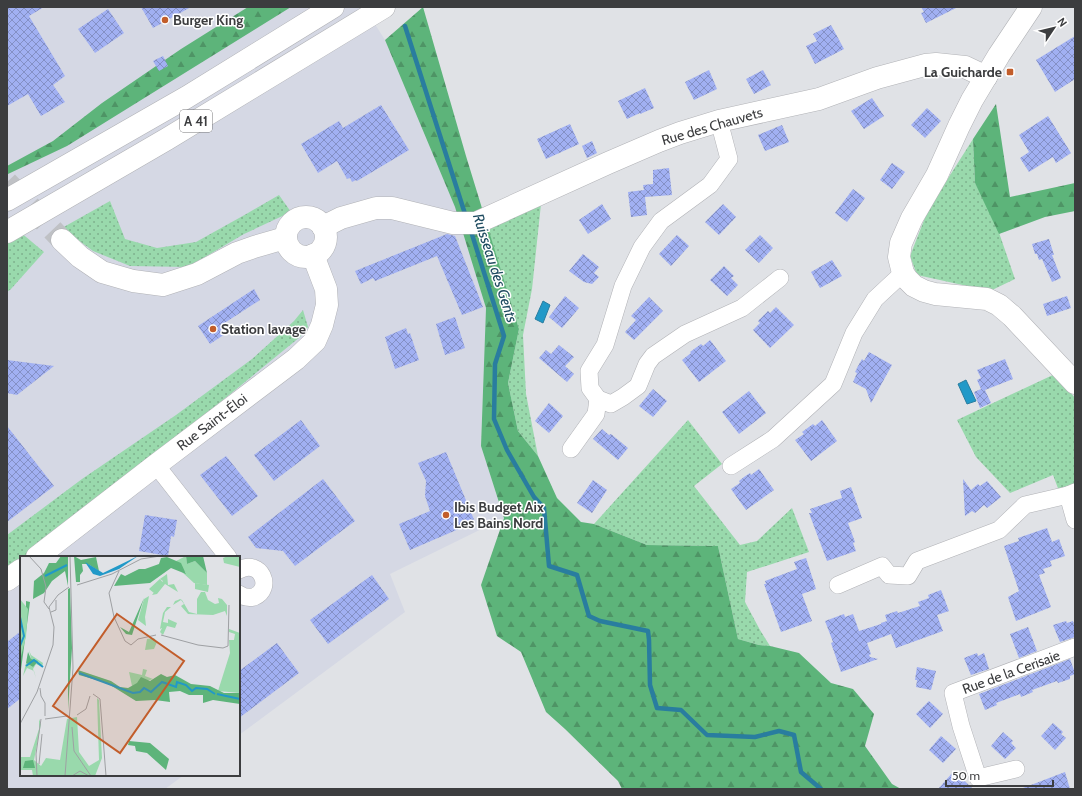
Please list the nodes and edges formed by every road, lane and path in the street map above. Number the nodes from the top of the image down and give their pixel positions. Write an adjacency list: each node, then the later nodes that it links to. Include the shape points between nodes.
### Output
1 (333, 7): 7 (main road, A 41, via 187,97)
2 (384, 7): 9 (main road, A 41, via 167,139)
3 (1031, 7): 5 (main road, via 999,55)
4 (1042, 7): 5 (main road)
5 (982, 92): 6 (main road, Rue des Chauvets, via 972,94 969,86 957,75 936,64 925,65 877,78 819,99); 13 (main road, via 959,126 937,175 912,218 901,244 899,257)
6 (718, 121): 8 (main road, Rue des Chauvets, via 658,141 470,223 453,223 392,208 376,208 341,218); 16 (street, via 729,159 710,185 661,221 642,247 622,286 604,345 589,371 590,388)
7 (7, 200)
8 (323, 227): 10 (main road, via 316,219 300,217 288,228); 12 (main road, via 326,238 324,244 318,253)
9 (7, 232)
10 (286, 238): 11 (main road, via 237,253 197,274 163,285 133,281 102,272 80,257); 12 (main road, via 290,250 295,254 307,257)
11 (62, 240)
12 (313, 255): 18 (main road, Rue Saint-Éloi, via 326,289 327,305 315,341 296,359)
13 (903, 272): 15 (main road, via 911,283 924,291 987,299 999,305); 19 (street, via 875,299 854,333 833,384 773,439)
14 (780, 278): 16 (street, via 742,308 685,334 654,356 647,364 638,386 623,398 611,404)
15 (1075, 383)
16 (598, 399): 17 (street, via 596,414)
17 (571, 448)
18 (156, 465): 22 (main road, Rue Saint-Éloi); 23 (street)
19 (731, 466)
20 (1072, 494): 21 (street); 27 (street, via 1025,505 999,530 917,561 908,576 889,575 882,566)
21 (1075, 520)
22 (38, 556)
23 (227, 556)
24 (240, 570): 28 (street, via 248,567 258,570 264,584 255,596 250,598)
25 (20, 571): 26 (main road)
26 (7, 580)
27 (838, 585)
28 (240, 594)
29 (1075, 648): 30 (street, Rue de la Cerisaie, via 953,693 978,778)
30 (1016, 769)

